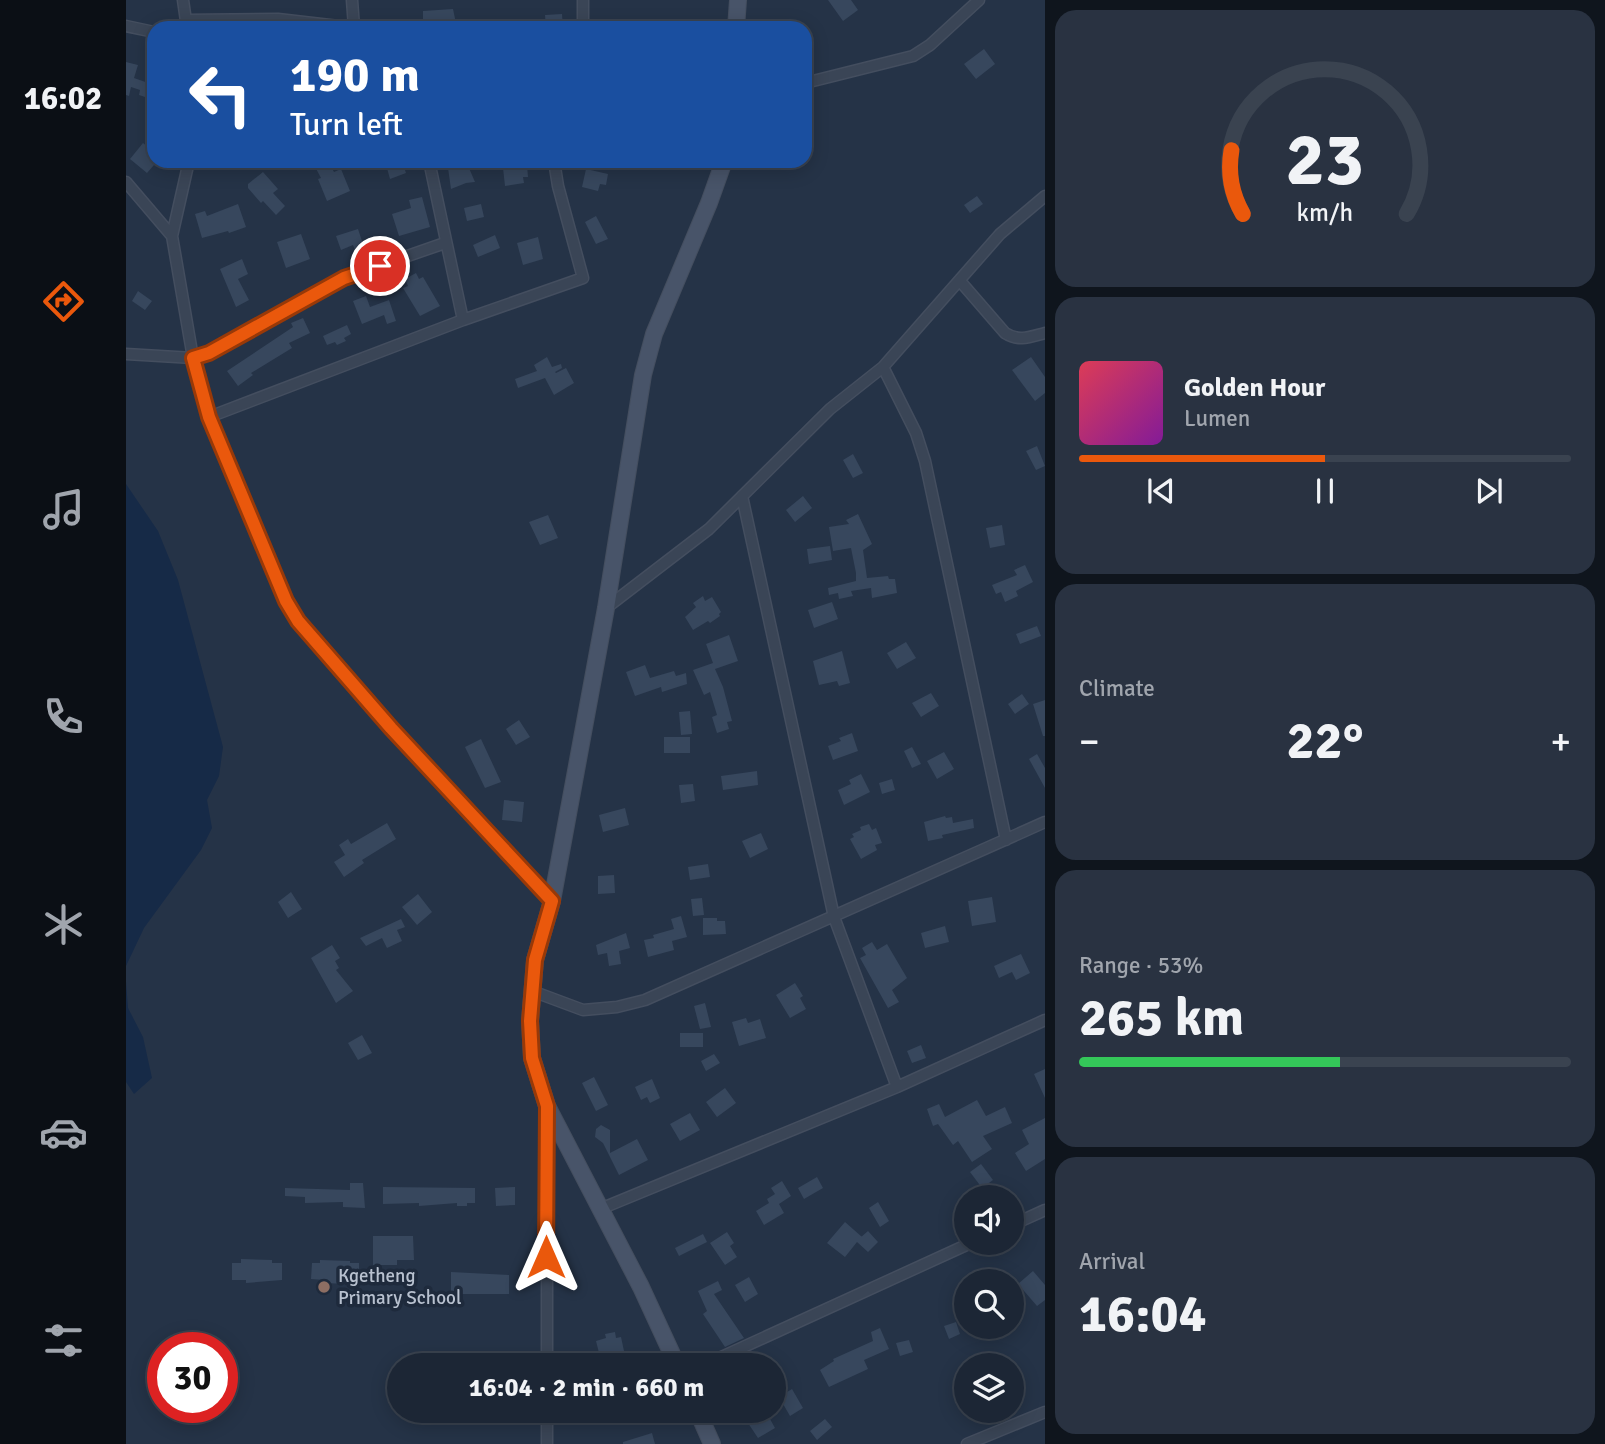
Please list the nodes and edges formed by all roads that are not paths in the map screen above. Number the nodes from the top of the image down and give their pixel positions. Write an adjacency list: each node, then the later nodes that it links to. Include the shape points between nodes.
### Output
1 (183, 0): 6 (street)
2 (352, 0): 9 (street)
3 (583, 0): 10 (street)
4 (738, 0): 11 (street)
5 (979, 0): 14 (street, via 913,56)
6 (186, 21)
7 (241, 21): 8 (street)
8 (297, 21)
9 (354, 21)
10 (583, 21)
11 (736, 21)
12 (126, 26): 13 (street)
13 (147, 30)
14 (812, 81)
15 (187, 168): 21 (street)
16 (430, 168): 22 (street)
17 (555, 168): 24 (street, via 583,278)
18 (721, 168): 31 (street, via 654,334 643,375)
19 (126, 182): 21 (street)
20 (1045, 196): 23 (street, via 1000,234)
21 (172, 236): 27 (street)
22 (445, 243): 24 (street); 27 (street, via 344,278)
23 (960, 281): 25 (street, via 1013,338); 28 (street)
24 (463, 320): 29 (street)
25 (1045, 333)
26 (126, 354): 27 (street)
27 (193, 358): 29 (street)
28 (883, 366): 30 (street, via 830,409); 33 (street, via 925,461)
29 (209, 417): 34 (street, via 298,621)
30 (742, 496): 31 (street, via 709,529); 35 (street)
31 (606, 608): 34 (street)
32 (1045, 822): 33 (street)
33 (1006, 839): 35 (street)
34 (552, 901): 36 (street, via 535,960)
35 (834, 917): 36 (street, via 633,1003 583,1010); 38 (street)
36 (532, 991): 39 (street, via 532,1058)
37 (1045, 1020): 38 (street)
38 (897, 1087): 40 (street)
39 (547, 1106): 40 (street); 44 (street)
40 (600, 1209): 45 (street)
41 (1045, 1210): 42 (street)
42 (1024, 1220)
43 (954, 1251): 46 (street)
44 (547, 1353)
45 (672, 1353)
46 (730, 1353)
47 (1045, 1412): 52 (street)
48 (547, 1423): 50 (street)
49 (703, 1423): 51 (street)
50 (547, 1444)
51 (712, 1444)
52 (967, 1444)

